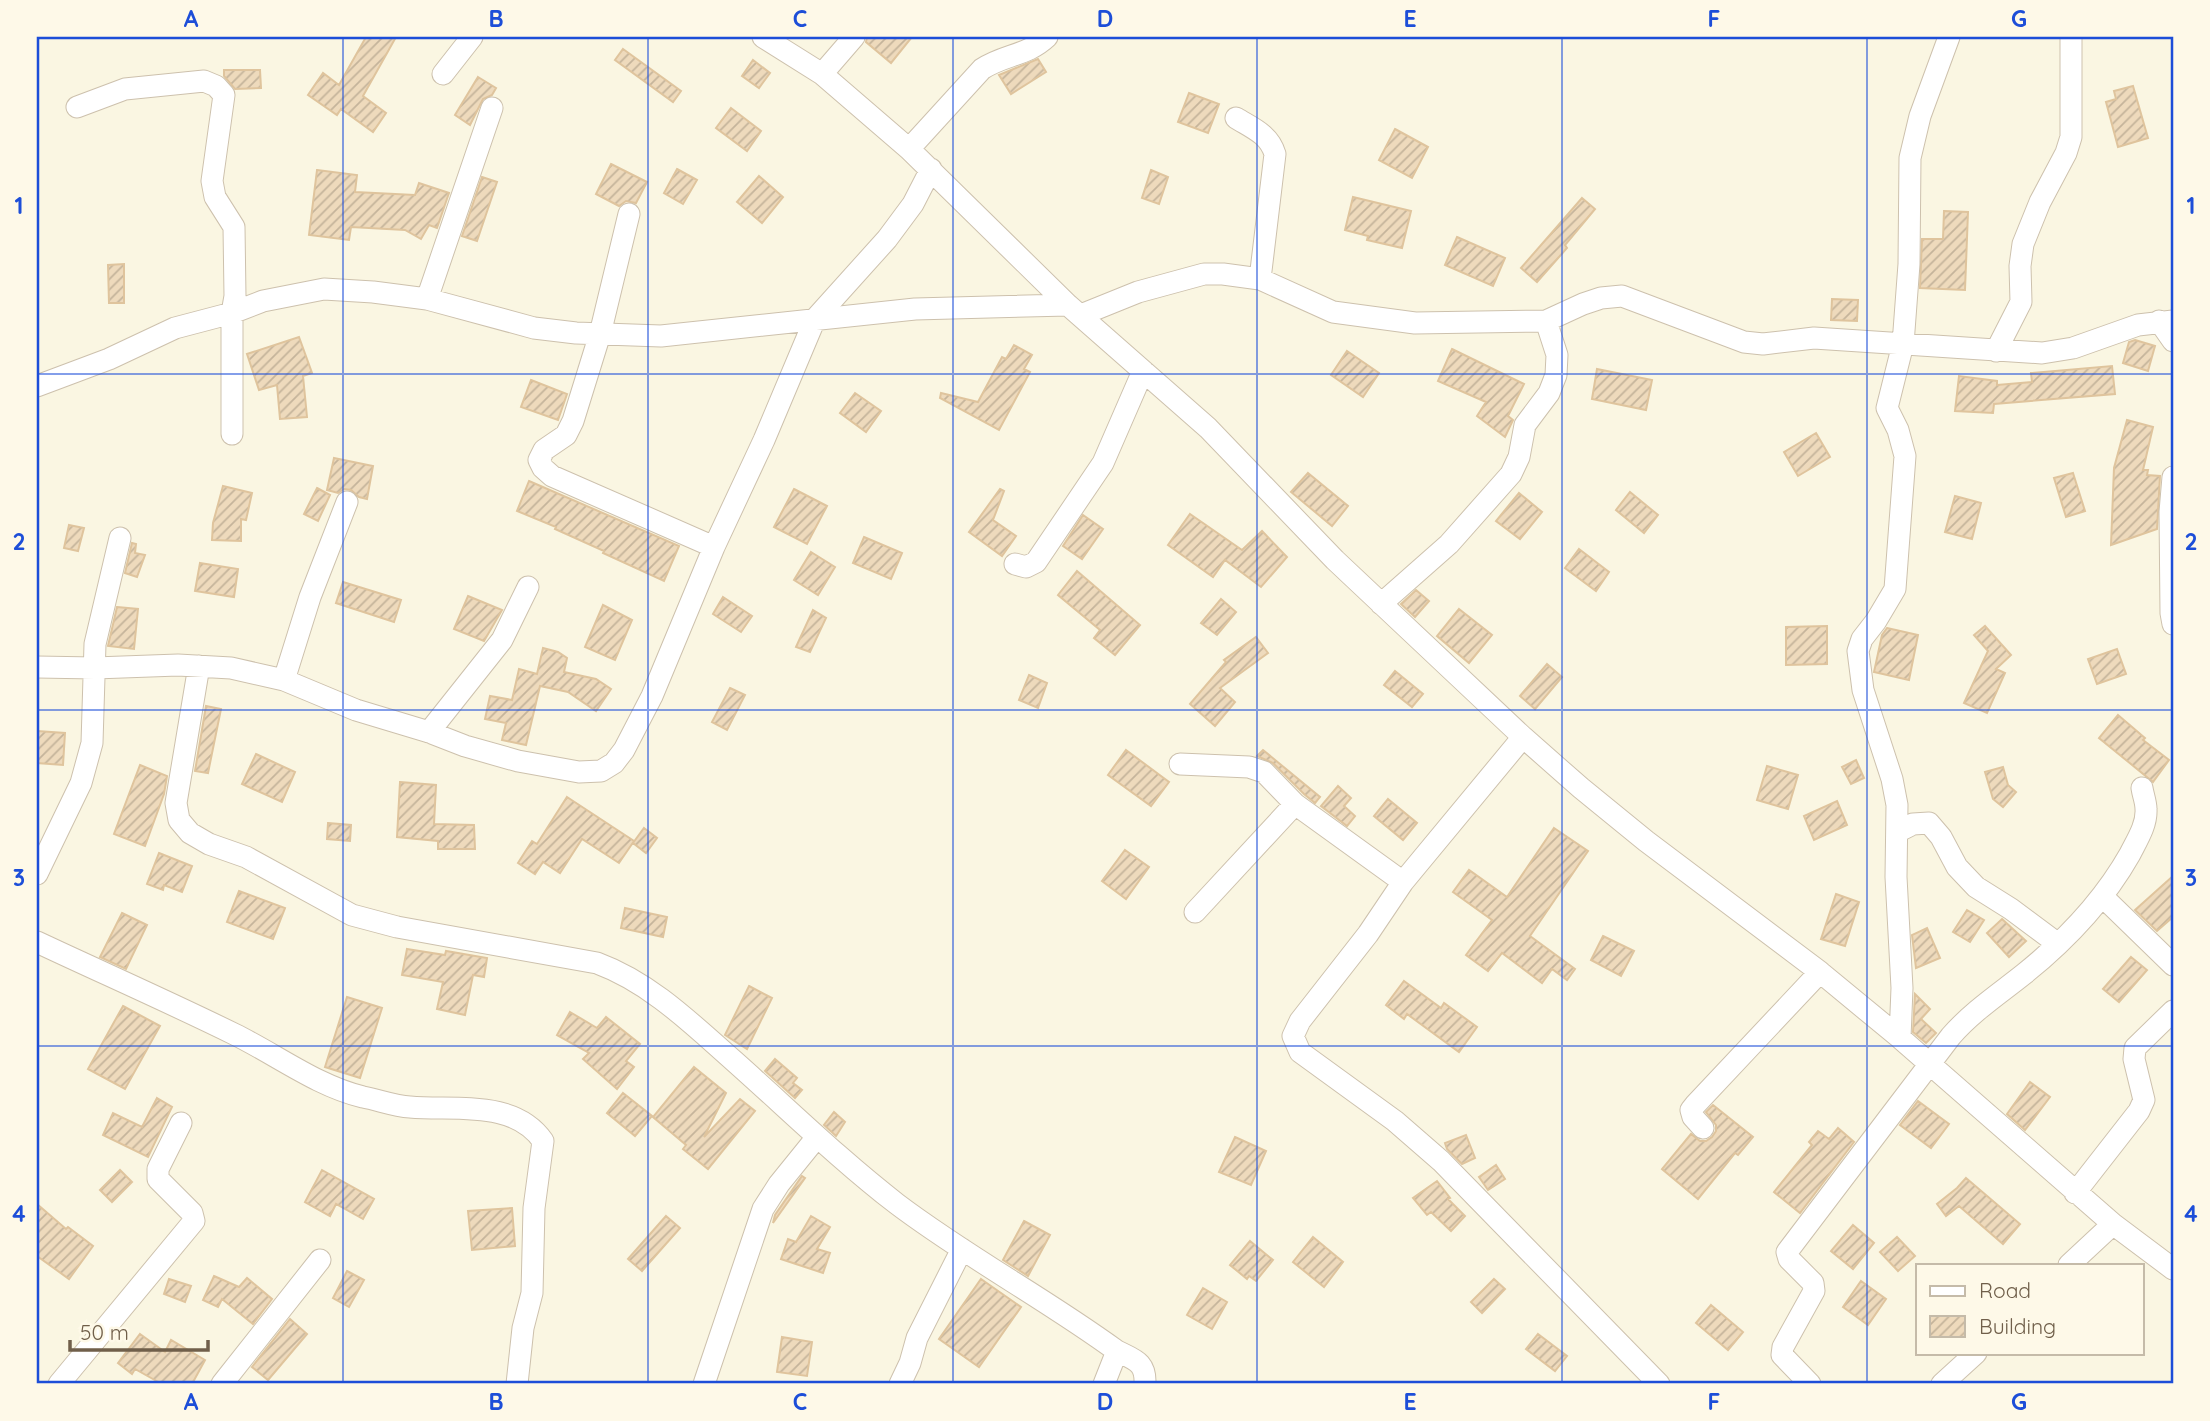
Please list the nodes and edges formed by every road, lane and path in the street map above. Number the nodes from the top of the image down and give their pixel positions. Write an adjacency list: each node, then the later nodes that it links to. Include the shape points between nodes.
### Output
1 (472, 37): 7 (street)
2 (763, 37): 8 (street)
3 (854, 37): 8 (street)
4 (1047, 37): 12 (street, via 1026,53 996,60 982,69)
5 (1949, 37): 26 (street, via 1910,158)
6 (2071, 37): 27 (street, via 2071,137 2023,244 2021,302)
7 (443, 74)
8 (822, 74): 12 (street)
9 (77, 107): 19 (street, via 125,89 204,81 224,95 212,181 215,197 234,227)
10 (492, 108): 16 (street)
11 (1236, 118): 15 (street, via 1261,132 1275,154)
12 (909, 149): 13 (street)
13 (931, 169): 18 (street); 20 (street, via 887,239)
14 (629, 215): 23 (street)
15 (1260, 279): 17 (street, via 1204,274); 21 (street, via 1316,306 1359,317 1415,323)
16 (427, 299): 19 (street, via 324,289 263,301); 23 (street, via 534,328)
17 (1113, 302): 18 (street); 24 (street)
18 (1075, 310): 20 (street, via 915,309); 24 (street)
19 (232, 313): 29 (street, via 175,328); 30 (street)
20 (815, 320): 23 (street, via 662,336); 34 (street)
21 (1546, 321): 26 (street, via 1592,301 1622,296 1744,342 1814,338); 37 (street, via 1557,355 1556,375 1549,393 1525,425 1511,474 1449,544)
22 (2166, 321): 25 (street); 27 (street, via 2138,325 2073,348 2042,353)
23 (600, 334): 34 (street, via 573,421 566,435 544,450 539,460 543,468)
24 (1100, 334): 28 (street)
25 (2173, 341)
26 (1903, 344): 27 (street); 48 (street, via 1887,408 1905,456 1895,589 1862,639 1858,663 1892,779)
27 (1996, 351)
28 (1143, 372): 35 (street, via 1103,463 1078,503 1036,562 1026,567); 37 (street, via 1208,428)
29 (37, 386)
30 (232, 434)
31 (2173, 477): 38 (street)
32 (347, 502): 42 (street)
33 (120, 538): 41 (street, via 95,644)
34 (714, 547): 43 (street, via 652,696 614,763 601,771 579,772 542,766)
35 (1015, 564)
36 (528, 587): 43 (street, via 502,640)
37 (1381, 604): 44 (street)
38 (2173, 624)
39 (199, 666): 41 (street); 42 (street); 62 (street, via 176,803 179,820 190,832 352,915 619,972 687,1019)
40 (37, 667): 41 (street)
41 (95, 668): 49 (street, via 92,743 81,783)
42 (284, 680): 43 (street)
43 (429, 732)
44 (1523, 737): 50 (street); 56 (street, via 1646,841)
45 (1180, 764): 47 (street, via 1257,768)
46 (2142, 788): 51 (street, via 2147,810 2141,833)
47 (1295, 804): 50 (street); 52 (street)
48 (1897, 832): 54 (street, via 1929,823 1976,887); 58 (street)
49 (37, 874)
50 (1403, 882): 78 (street, via 1300,1021 1293,1036 1300,1052 1395,1121 1441,1161)
51 (2102, 896): 54 (street); 55 (street)
52 (1195, 912)
53 (37, 942): 73 (street, via 353,1094 407,1107 500,1112 537,1132 543,1141 534,1208 534,1276)
54 (2058, 944): 59 (street, via 1971,1013)
55 (2173, 965)
56 (1820, 972): 58 (street); 61 (street, via 1691,1110)
57 (2173, 1011): 63 (street, via 2135,1048 2144,1100 2139,1111)
58 (1900, 1038): 59 (street)
59 (1930, 1066): 63 (street); 79 (street, via 1787,1252 1814,1283 1814,1291 1782,1355)
60 (181, 1123): 71 (street, via 158,1169 158,1179 192,1213 194,1221)
61 (1703, 1128)
62 (817, 1138): 65 (street); 74 (street, via 763,1209)
63 (2075, 1193): 64 (street)
64 (2113, 1224): 67 (street); 68 (street)
65 (962, 1249): 69 (street); 75 (street, via 917,1338)
66 (320, 1260): 72 (street)
67 (2070, 1264)
68 (2173, 1269)
69 (1117, 1351): 76 (street); 77 (street, via 1140,1363 1146,1373)
70 (1975, 1354): 80 (street)
71 (60, 1384)
72 (222, 1384)
73 (517, 1384)
74 (704, 1384)
75 (900, 1384)
76 (1104, 1384)
77 (1145, 1384)
78 (1659, 1384)
79 (1810, 1384)
80 (1942, 1384)

